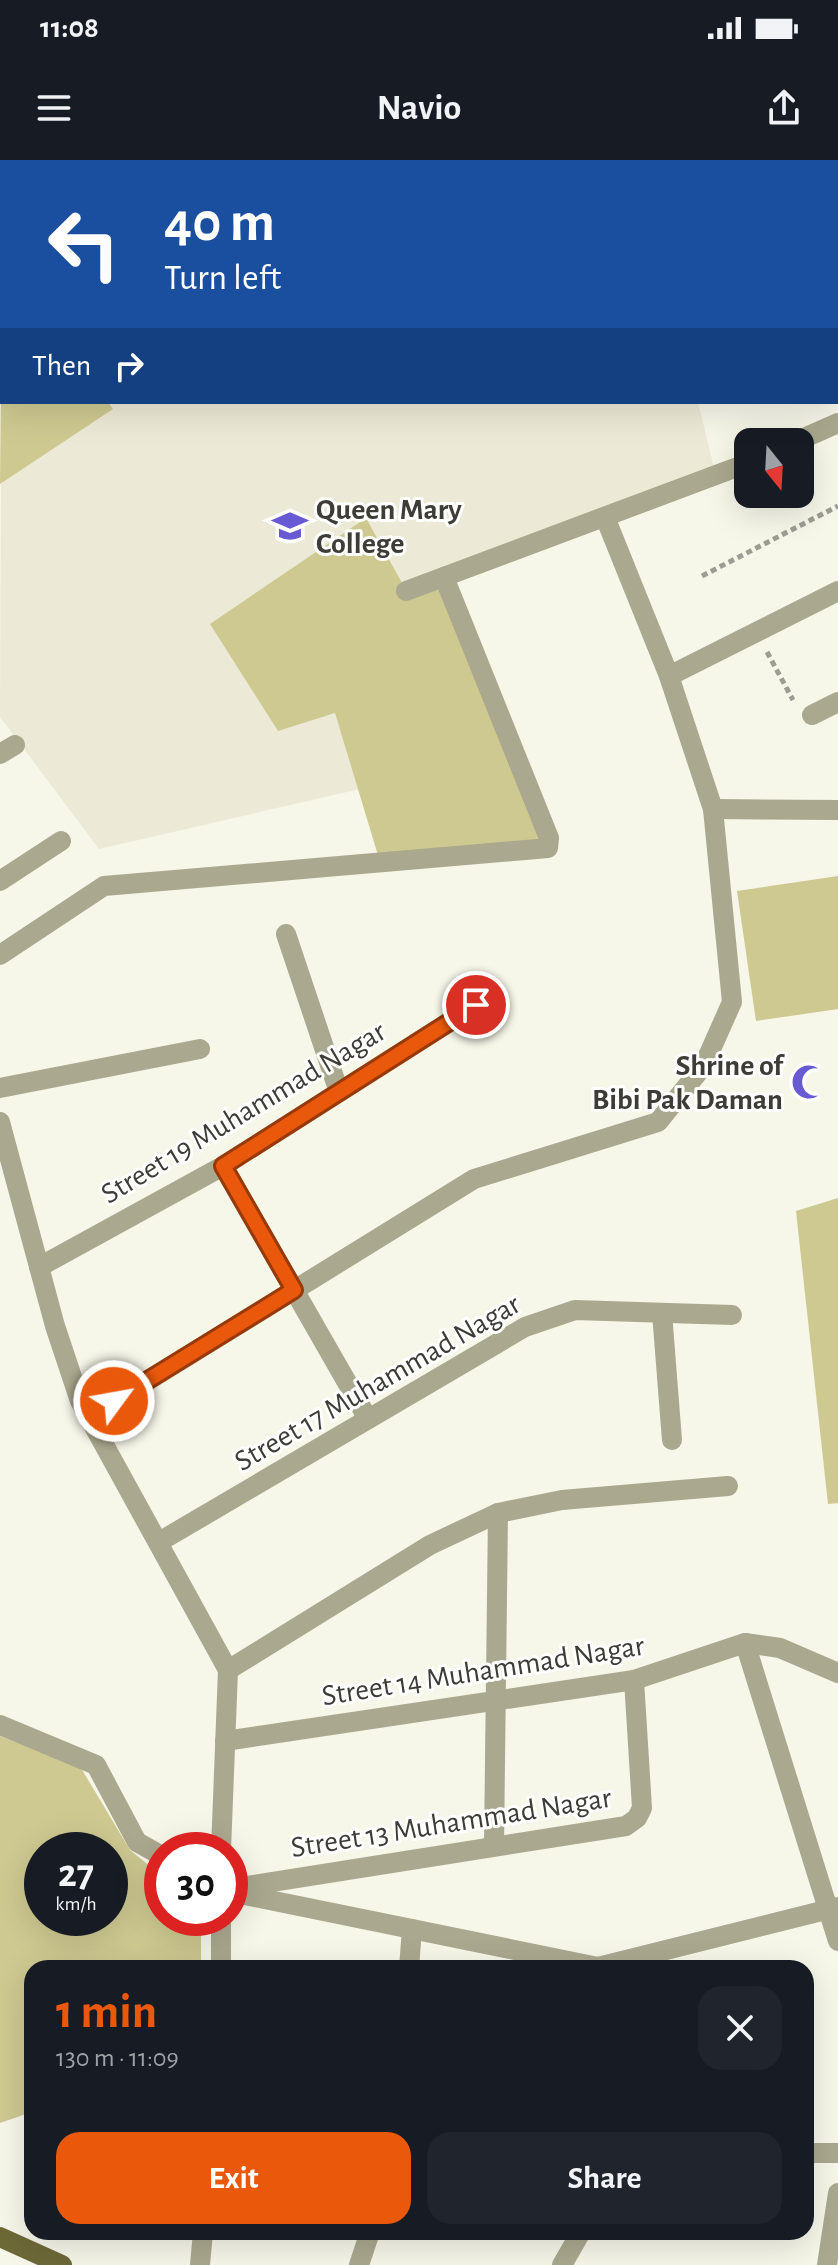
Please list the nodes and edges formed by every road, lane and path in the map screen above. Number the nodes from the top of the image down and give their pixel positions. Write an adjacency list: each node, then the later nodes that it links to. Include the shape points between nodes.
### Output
1 (838, 423): 2 (street)
2 (814, 434)
3 (734, 468): 5 (street)
4 (838, 506): 6 (path)
5 (605, 517): 7 (street); 11 (street)
6 (702, 576)
7 (444, 577): 8 (street); 19 (street, via 549,838 548,848 104,886)
8 (406, 591)
9 (838, 591): 10 (street)
10 (757, 632): 11 (street); 13 (path, via 801,715)
11 (669, 676): 14 (street)
12 (838, 702): 13 (street)
13 (812, 715)
14 (713, 809): 15 (street); 28 (street, via 732,1008 704,1065 658,1122 474,1179)
15 (838, 810)
16 (61, 841): 17 (street)
17 (0, 881)
18 (286, 934): 23 (street)
19 (0, 955)
20 (476, 1005): 23 (street, Street 19 Muhammad Nagar)
21 (200, 1049): 22 (street)
22 (0, 1088)
23 (339, 1092): 25 (street, Street 19 Muhammad Nagar)
24 (0, 1122): 26 (street)
25 (223, 1166): 27 (street, Street 19 Muhammad Nagar); 28 (street)
26 (10, 1194): 27 (street)
27 (39, 1267): 31 (street)
28 (294, 1290): 31 (street); 32 (street)
29 (662, 1313): 30 (street, Street 17 Muhammad Nagar); 32 (street, Street 17 Muhammad Nagar, via 575,1310 525,1327); 33 (street)
30 (732, 1315)
31 (89, 1417): 36 (street)
32 (368, 1419): 36 (street, Street 17 Muhammad Nagar)
33 (672, 1440)
34 (728, 1486): 35 (street, via 562,1500)
35 (498, 1513): 38 (street, via 430,1545); 41 (street)
36 (159, 1542): 38 (street)
37 (745, 1643): 39 (street, Street 14 Muhammad Nagar, via 780,1648); 40 (street, Street 14 Muhammad Nagar); 49 (street)
38 (228, 1670): 43 (street)
39 (838, 1673)
40 (634, 1680): 41 (street, Street 14 Muhammad Nagar); 45 (street, Street 13 Muhammad Nagar, via 642,1808 637,1818 626,1826)
41 (498, 1701): 43 (street, Street 14 Muhammad Nagar); 45 (street)
42 (0, 1725): 46 (street, via 96,1765 137,1842)
43 (225, 1741): 44 (street)
44 (222, 1832)
45 (494, 1845): 47 (street, Street 13 Muhammad Nagar)
46 (144, 1846)
47 (248, 1888)
48 (248, 1895): 50 (street)
49 (833, 1908): 52 (street); 56 (street)
50 (412, 1929): 54 (street); 55 (street)
51 (221, 1936): 53 (street)
52 (838, 1941)
53 (221, 1960)
54 (410, 1960)
55 (560, 1960)
56 (629, 1960)
57 (814, 2153): 58 (street)
58 (838, 2153)
59 (838, 2193): 68 (street)
60 (0, 2237): 64 (main road)
61 (202, 2240): 65 (street)
62 (367, 2240): 66 (street)
63 (576, 2240): 67 (street)
64 (62, 2265)
65 (200, 2265)
66 (359, 2265)
67 (562, 2265)
68 (827, 2265)

